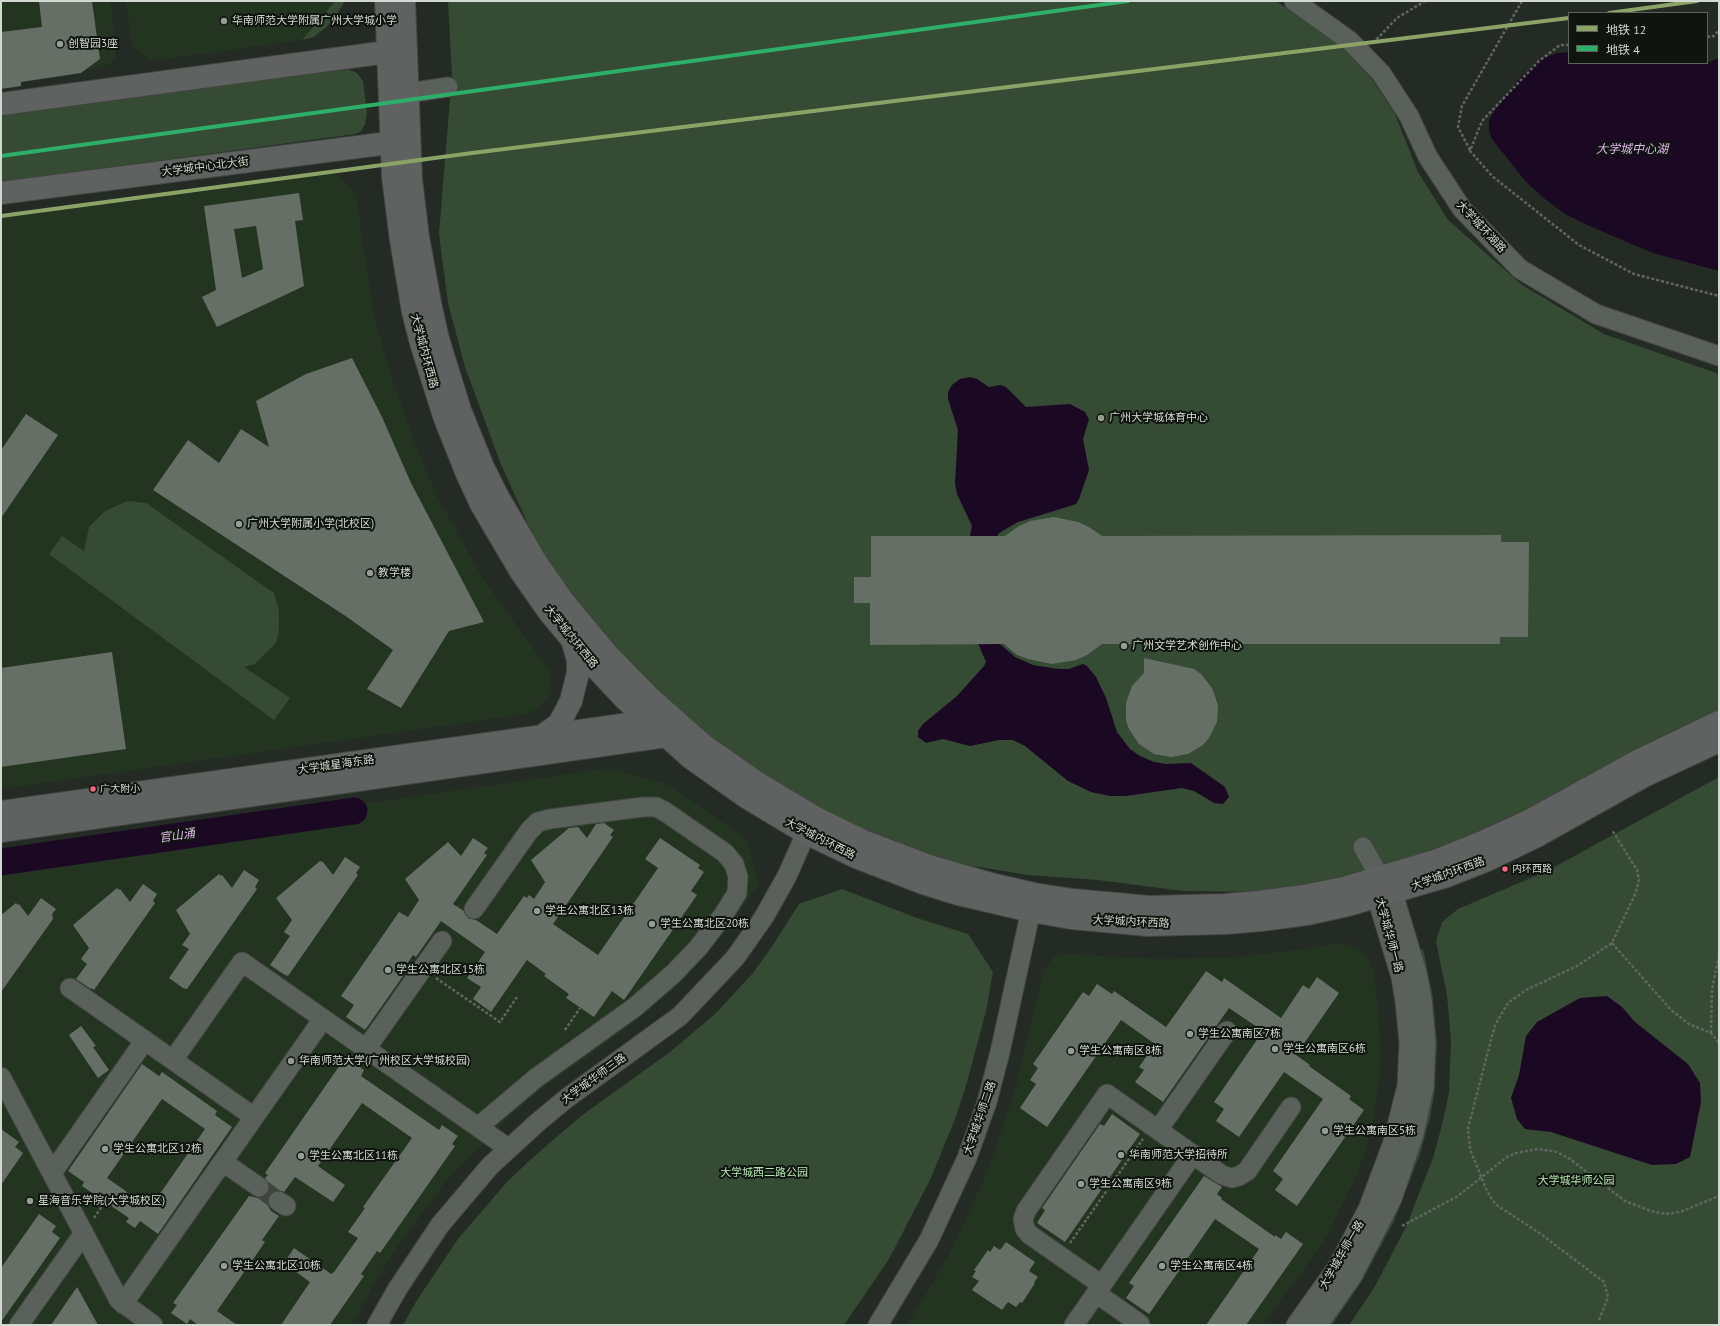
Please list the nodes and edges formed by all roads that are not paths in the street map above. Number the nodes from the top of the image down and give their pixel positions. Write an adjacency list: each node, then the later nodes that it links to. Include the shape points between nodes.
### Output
1 (386, 1): 4 (main road)
2 (404, 1): 4 (main road)
3 (1294, 1): 10 (street, 大学城环湖路, via 1350,41 1381,73 1409,116 1428,157 1462,209 1520,268 1596,314)
4 (396, 51): 6 (main road, 大学城内环西路); 7 (main road)
5 (448, 87): 6 (street)
6 (398, 94): 8 (main road, 大学城内环西路)
7 (1, 104)
8 (399, 142): 9 (main road, 大学城中心北大街); 11 (main road, 大学城内环西路, via 396,209 420,343 444,416 466,474 500,539 529,584); 14 (main road, 大学城内环西路, via 414,206 431,308 447,370 483,467 516,530 563,601)
9 (1, 193)
10 (1719, 356)
11 (573, 642): 12 (main road, 大学城内环西路); 15 (main road, via 578,660 578,673 571,701 559,724)
12 (648, 721): 14 (main road, 大学城内环西路); 15 (main road, 大学城星海东路)
13 (1719, 722): 21 (main road, 大学城内环西路, via 1638,760 1529,820 1438,860)
14 (668, 727): 18 (main road, 大学城星海东路); 19 (main road, 大学城内环西路, via 691,758 730,786); 22 (main road, 大学城内环西路, via 702,744 756,782 814,817 852,836 929,866 988,884)
15 (542, 736): 17 (main road, 大学城星海东路)
16 (1719, 740): 21 (main road, 大学城内环西路, via 1646,775 1492,858 1444,877)
17 (1, 812)
18 (1, 831)
19 (806, 833): 22 (main road, 大学城内环西路, via 856,857 958,894); 36 (street, 大学城华师三路, via 787,876 764,918 735,958 709,987 674,1020 568,1098)
20 (1362, 847): 21 (street)
21 (1383, 890): 22 (main road, 大学城内环西路, via 1307,914 1226,923 1148,925 1078,919); 50 (street, 大学城华师一路, via 1405,1002 1409,1042 1405,1093 1392,1145 1368,1209 1338,1266); 51 (street, 大学城华师一路, via 1410,948 1422,999 1426,1042 1424,1088 1414,1134 1386,1211 1353,1275)
22 (1033, 903): 48 (street, 大学城华师二路, via 999,1058 967,1158 930,1240)
23 (474, 909): 34 (street, via 538,822 643,807 656,807 664,811 725,853 734,864 738,877 737,893 724,914 698,948 673,974 641,1003 536,1078)
24 (442, 941): 29 (street)
25 (70, 988): 28 (street)
26 (323, 1019): 29 (street); 30 (street, via 242,962); 33 (street)
27 (1227, 1032): 35 (street)
28 (145, 1040): 30 (street); 39 (street)
29 (366, 1049): 34 (street)
30 (173, 1060): 33 (street)
31 (1, 1077): 39 (street)
32 (1292, 1107): 37 (street, via 1247,1171 1239,1176 1225,1176)
33 (254, 1117): 38 (street)
34 (478, 1127): 36 (street)
35 (1155, 1128): 37 (street); 42 (street, via 1108,1094 1026,1210 1023,1223 1027,1232 1061,1256)
36 (508, 1148): 47 (street, 大学城华师三路, via 440,1225)
37 (1193, 1154): 42 (street)
38 (223, 1162): 40 (street); 43 (street)
39 (52, 1173): 41 (street)
40 (259, 1187)
41 (84, 1233): 43 (street); 45 (street)
42 (1099, 1289): 44 (street); 49 (street)
43 (123, 1304): 46 (street)
44 (1140, 1324)
45 (19, 1325)
46 (154, 1325)
47 (377, 1325)
48 (878, 1325)
49 (1074, 1325)
50 (1296, 1325)
51 (1318, 1325)

